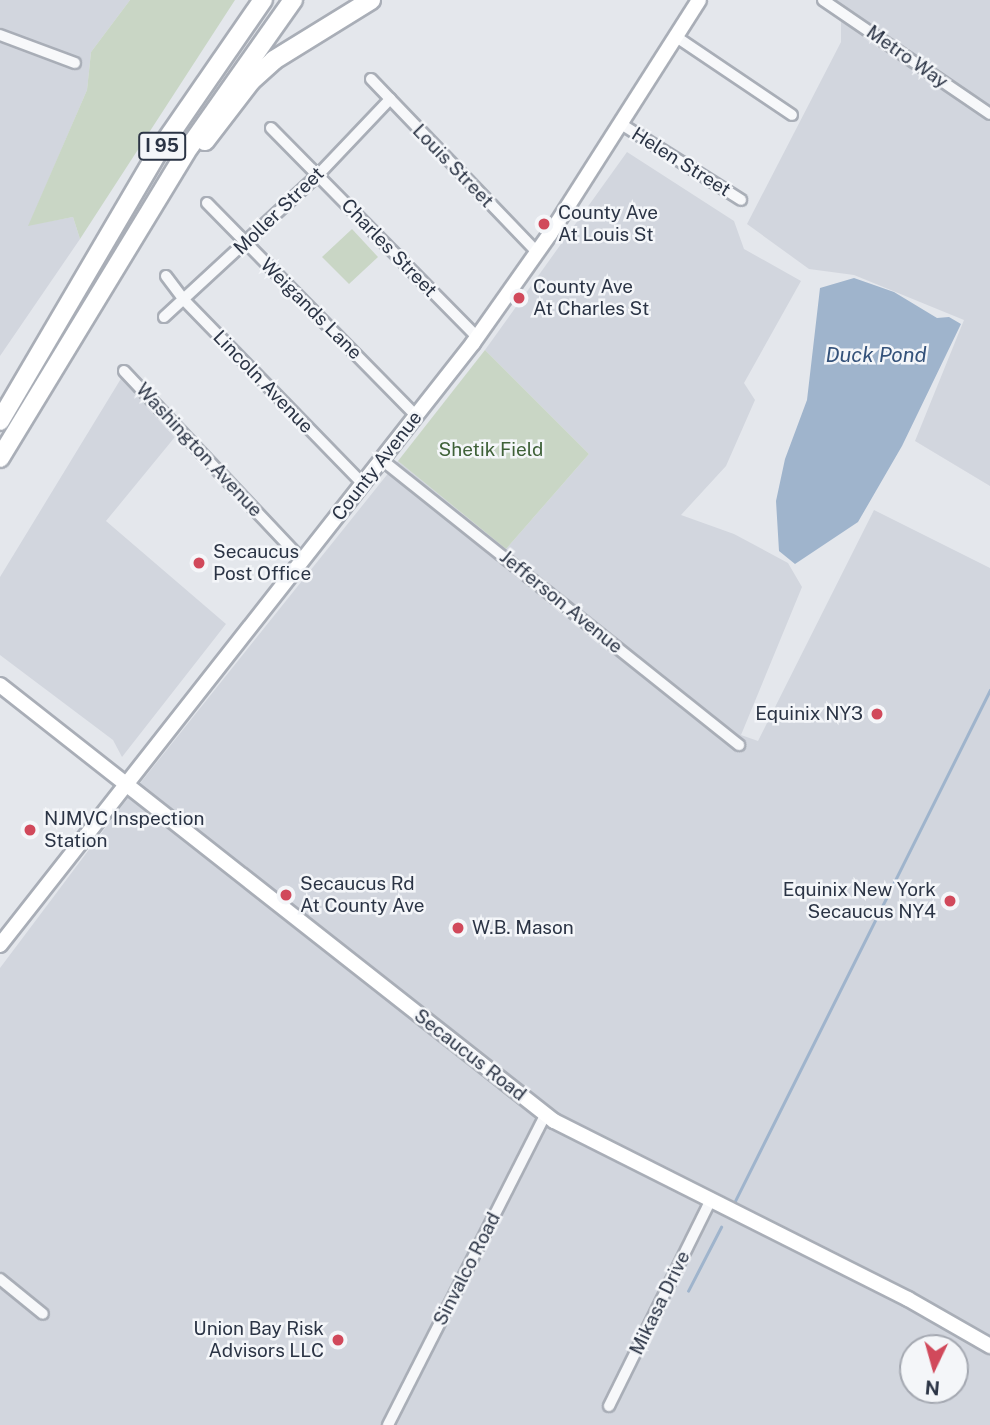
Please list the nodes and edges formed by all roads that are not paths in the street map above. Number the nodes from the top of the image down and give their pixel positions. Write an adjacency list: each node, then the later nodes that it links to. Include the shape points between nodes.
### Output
1 (263, 0): 22 (highway, I 95, via 181,116)
2 (293, 0): 18 (highway, I 95)
3 (371, 0): 18 (highway, via 300,40 258,74)
4 (699, 0): 7 (main road, County Avenue)
5 (823, 0): 11 (street, Metro Way)
6 (0, 35): 8 (street)
7 (675, 36): 12 (street); 13 (main road, County Avenue)
8 (75, 63)
9 (370, 79): 10 (street, Louis Street)
10 (390, 99): 15 (street, Moller Street); 20 (street, Louis Street)
11 (990, 114)
12 (792, 115)
13 (621, 124): 16 (street, Helen Street); 20 (main road, County Avenue)
14 (271, 128): 15 (street, Charles Street)
15 (318, 175): 19 (street, Moller Street); 25 (street, Charles Street)
16 (741, 200)
17 (206, 203): 19 (street, Weigands Lane)
18 (149, 212): 30 (highway, I 95)
19 (246, 243): 23 (street, Moller Street); 28 (street, Weigands Lane)
20 (537, 253): 25 (main road, County Avenue)
21 (166, 276): 23 (street, Lincoln Avenue)
22 (72, 298): 27 (highway); 29 (highway, I 95)
23 (185, 301): 24 (street, Moller Street); 32 (street, Lincoln Avenue)
24 (164, 317)
25 (477, 337): 28 (main road, County Avenue)
26 (124, 371): 33 (street, Washington Avenue)
27 (0, 396)
28 (416, 416): 31 (main road, County Avenue)
29 (0, 421)
30 (0, 458)
31 (382, 460): 32 (main road, County Avenue); 35 (street, Jefferson Avenue)
32 (363, 484): 33 (main road, County Avenue)
33 (303, 561): 36 (main road, County Avenue)
34 (0, 685): 36 (main road, Secaucus Road)
35 (739, 745)
36 (125, 785): 37 (main road, County Avenue); 38 (main road, Secaucus Road)
37 (0, 945)
38 (545, 1114): 39 (main road, Secaucus Road); 44 (street, Sinvalco Road)
39 (711, 1200): 42 (main road, Secaucus Road, via 908,1299); 43 (street, Mikasa Drive)
40 (0, 1279): 41 (street)
41 (43, 1314)
42 (990, 1346)
43 (609, 1406)
44 (388, 1425)

